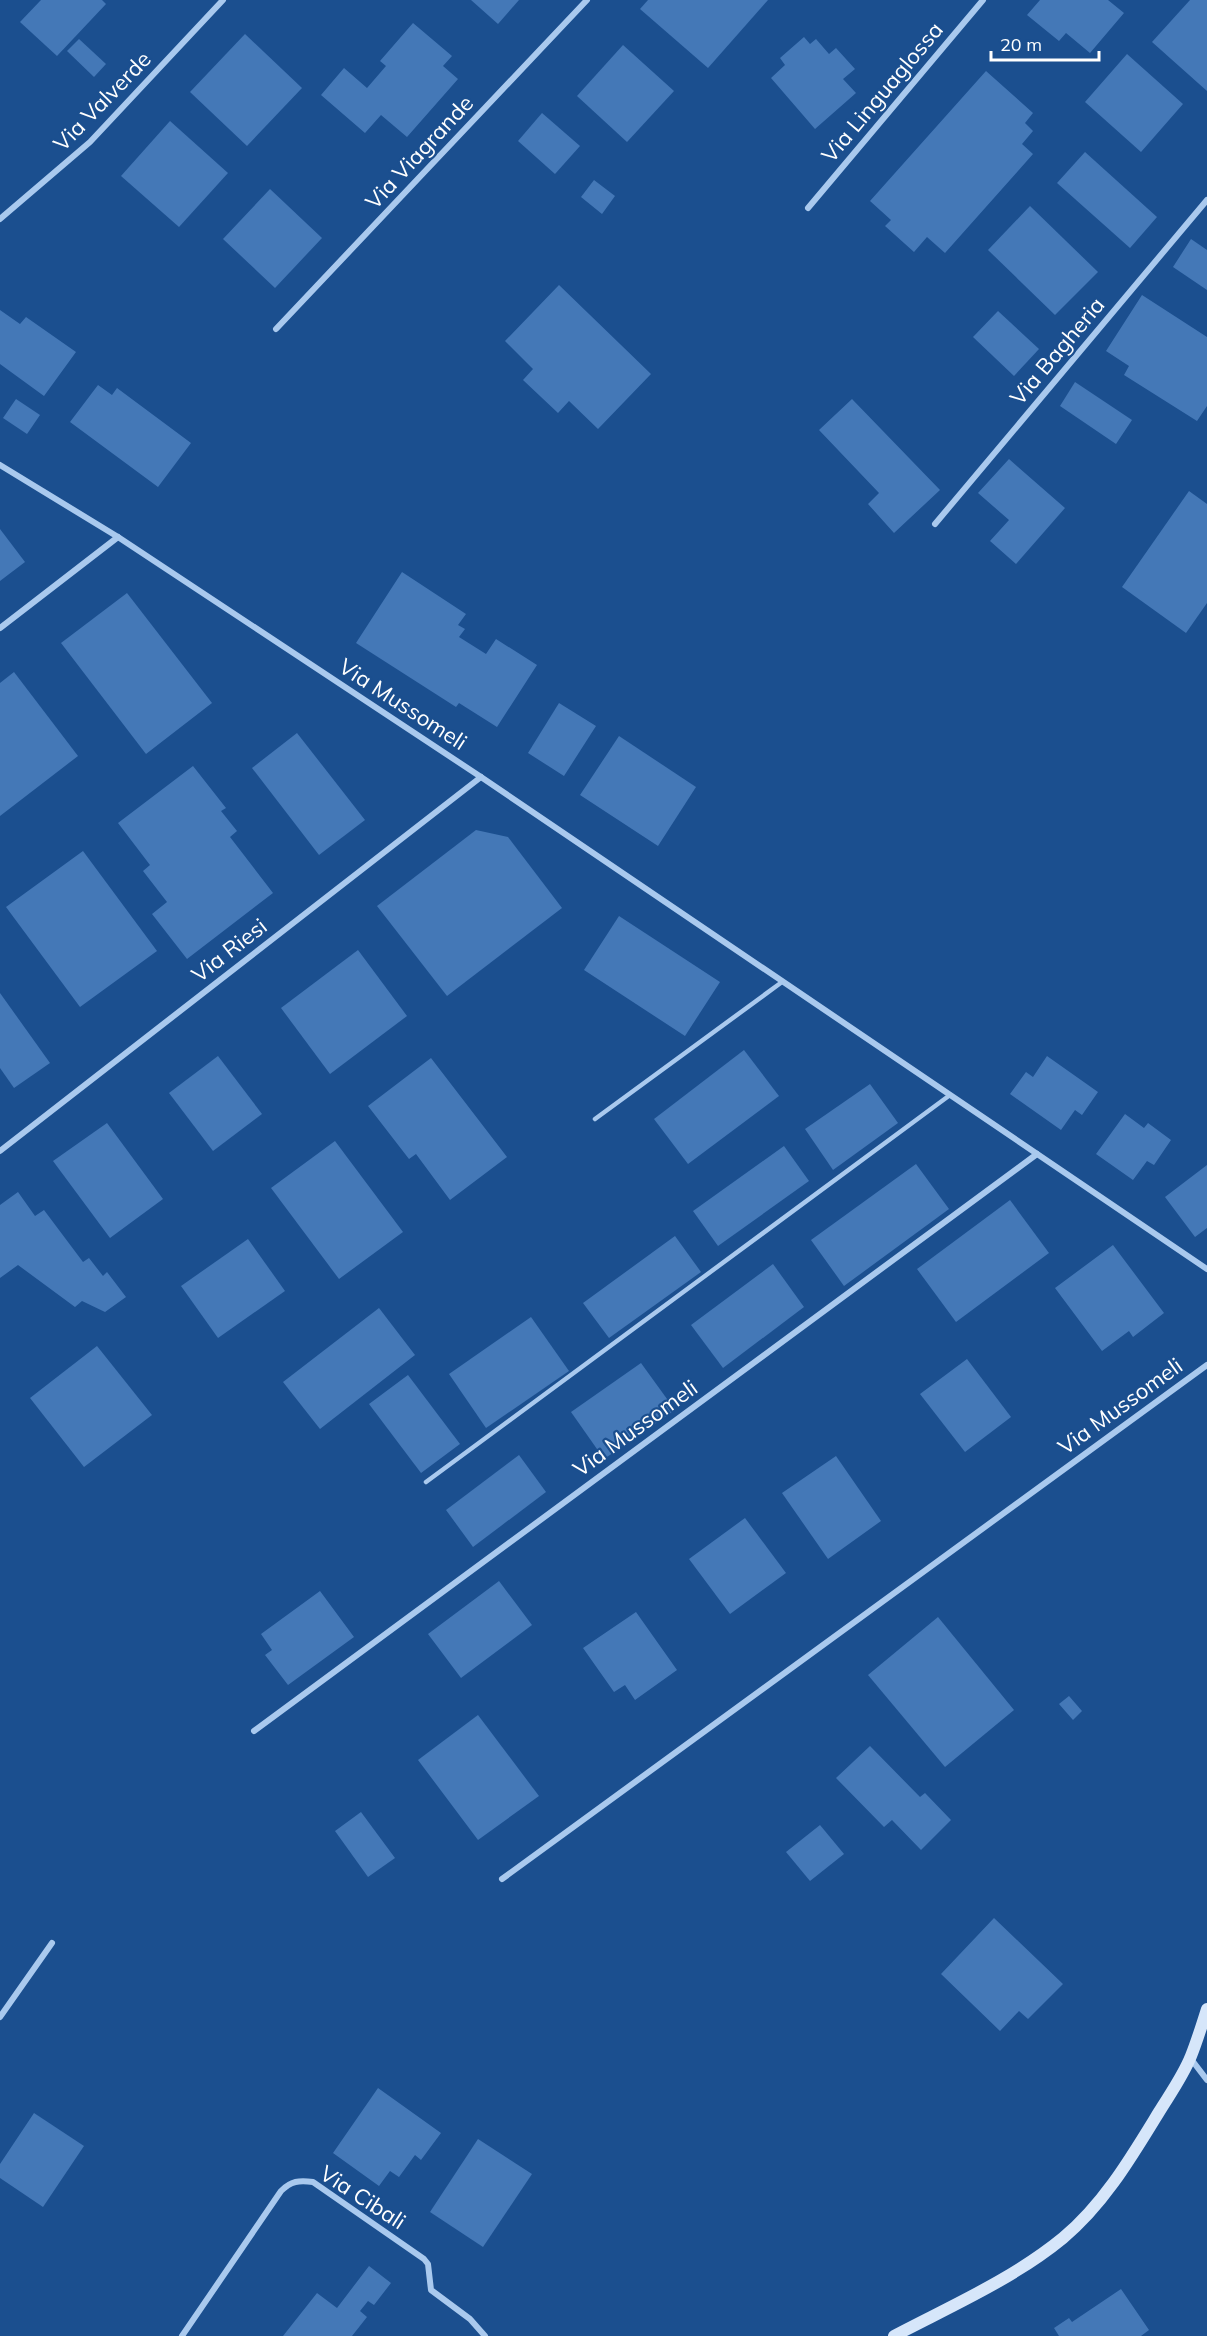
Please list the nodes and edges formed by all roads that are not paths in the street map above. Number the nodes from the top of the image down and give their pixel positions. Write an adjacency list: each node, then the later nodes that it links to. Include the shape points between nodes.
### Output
1 (223, 0): 6 (street, Via Valverde, via 90,142)
2 (587, 0): 7 (street, Via Viagrande)
3 (983, 0): 5 (street, Via Linguaglossa)
4 (1207, 200): 9 (street, Via Bagheria)
5 (808, 208)
6 (0, 219)
7 (276, 329)
8 (0, 465): 10 (street, Via Mussomeli)
9 (935, 524)
10 (118, 537): 11 (street); 12 (street, Via Mussomeli)
11 (0, 628)
12 (481, 777): 13 (street, Via Mussomeli); 16 (street, Via Riesi)
13 (782, 981): 14 (street, Via Mussomeli); 15 (lane)
14 (950, 1095): 17 (street, Via Mussomeli); 20 (lane)
15 (595, 1119)
16 (0, 1151)
17 (1037, 1154): 18 (street, Via Mussomeli); 21 (street, Via Mussomeli)
18 (1207, 1269)
19 (1207, 1365): 22 (street, Via Mussomeli)
20 (426, 1482)
21 (254, 1731)
22 (502, 1879)
23 (52, 1943): 25 (street)
24 (1207, 2009): 26 (street)
25 (0, 2017)
26 (1190, 2058): 27 (street); 30 (street, via 1117,2178 1078,2225 1006,2277)
27 (1207, 2080)
28 (182, 2336): 29 (street, Via Cibali, via 281,2191 288,2184 302,2181 313,2182 424,2259 431,2290 470,2319)
29 (485, 2336)
30 (894, 2336)

